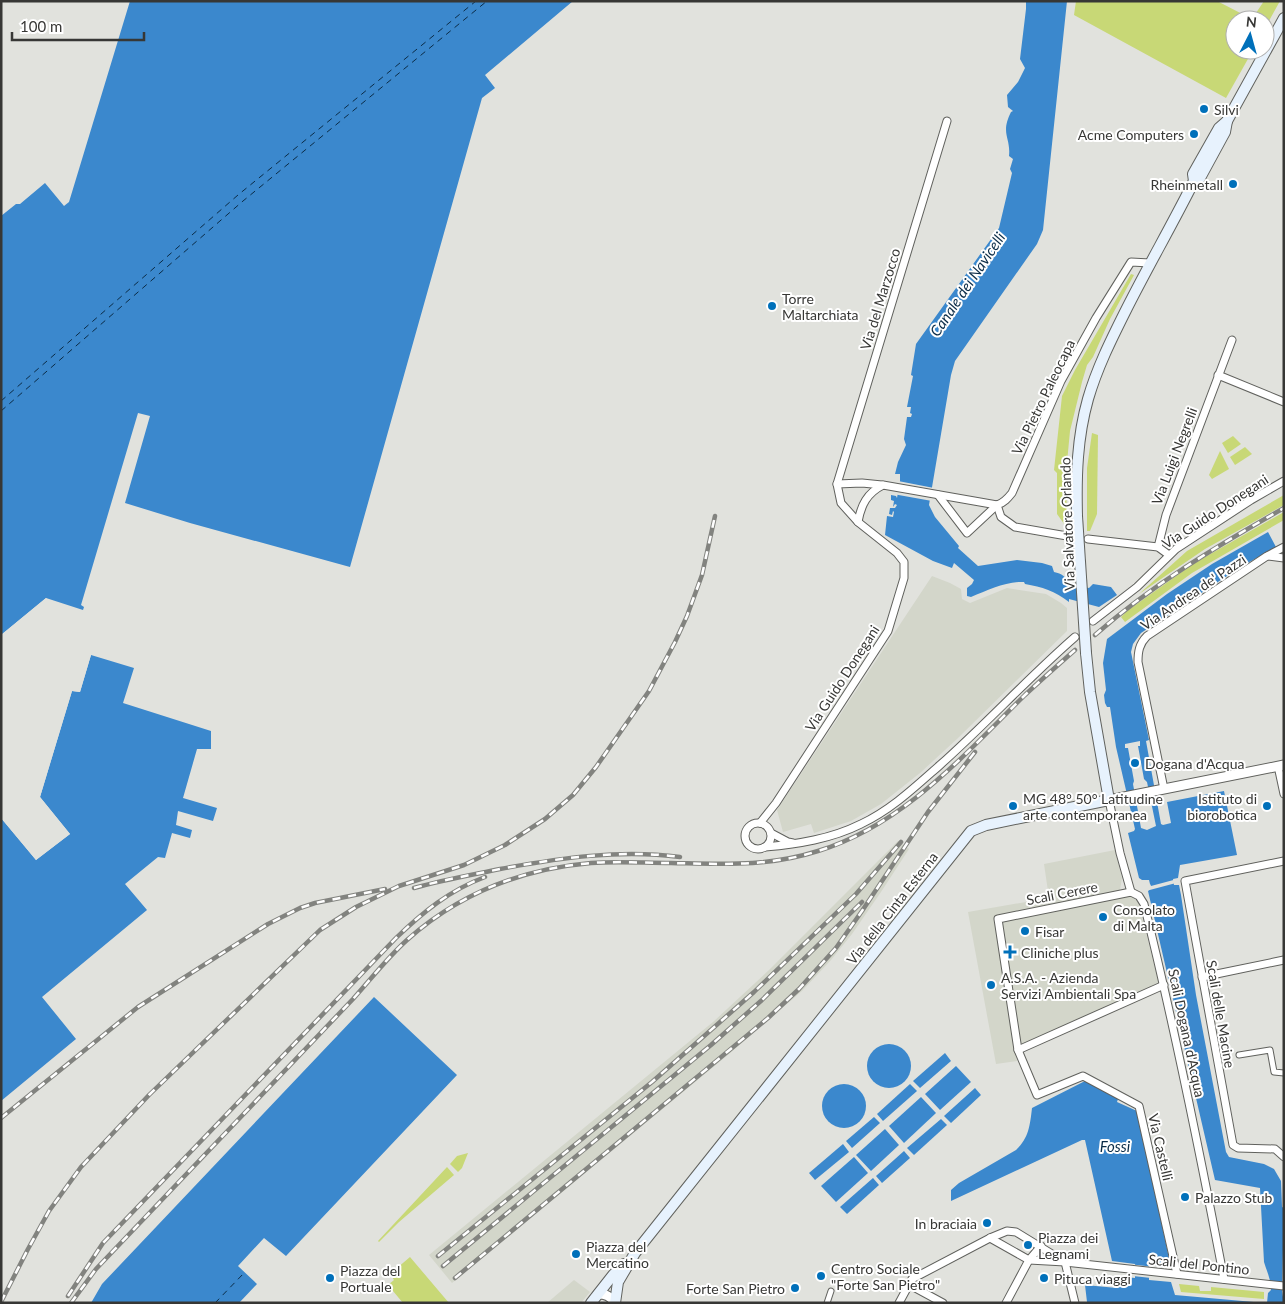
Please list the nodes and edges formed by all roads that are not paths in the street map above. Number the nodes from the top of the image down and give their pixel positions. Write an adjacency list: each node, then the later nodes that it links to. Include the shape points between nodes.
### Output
1 (1284, 18): 3 (main road, Via Salvatore Orlando, via 1227,121 1218,128)
2 (947, 121): 8 (street, Via del Marzocco)
3 (1150, 263): 11 (street, Via Pietro Paleocapa, via 1131,262 1061,381 1012,493); 25 (main road, Via Salvatore Orlando, bridge, via 1107,349 1088,399 1077,463 1077,516 1090,692)
4 (1232, 340): 5 (street, Via Luigi Negrelli)
5 (1218, 376): 6 (street); 15 (street, Via Luigi Negrelli, via 1166,515)
6 (1284, 402)
7 (1284, 481): 17 (street, Via Guido Donegani)
8 (837, 484): 9 (street); 12 (street, via 841,504)
9 (883, 485): 10 (street); 12 (street, via 866,497)
10 (938, 495): 11 (street); 11 (street, via 967,533)
11 (997, 505): 13 (street, via 1001,518 1012,526)
12 (858, 522): 26 (street, Via Guido Donegani, via 902,559 904,578 900,596 888,631)
13 (1067, 536)
14 (1088, 539): 15 (street)
15 (1158, 547): 17 (street)
16 (1284, 547): 18 (street, Via Andrea de' Pazzi)
17 (1169, 555): 20 (street, Via Guido Donegani, via 1137,587)
18 (1267, 556): 19 (street); 23 (street, Via Andrea de' Pazzi, via 1146,636 1141,643 1138,662)
19 (1284, 558)
20 (1094, 622)
21 (1075, 637): 28 (street, via 979,730 892,806 861,825 822,839)
22 (1281, 766): 23 (street, Via della Cinta Esterna); 24 (street)
23 (1164, 789): 25 (street, Via della Cinta Esterna)
24 (1284, 794)
25 (1109, 800): 31 (street, Scali Dogana d'Acqua); 43 (main road, Via della Cinta Esterna, via 986,825 971,831)
26 (760, 824): 27 (street, via 767,826); 29 (street, via 748,828 746,841 756,849)
27 (771, 833): 28 (street); 29 (street, via 771,841)
28 (796, 843): 29 (street)
29 (765, 847)
30 (1284, 861): 33 (street, Scali delle Macine, via 1185,881)
31 (1131, 892): 34 (street, Scali Dogana d'Acqua, via 1144,904); 35 (street, Scali Cerere, via 998,919)
32 (1284, 960): 33 (street)
33 (1202, 977): 38 (street, Scali delle Macine, via 1232,1142 1238,1148)
34 (1164, 985): 35 (street); 47 (street, Scali Dogana d'Acqua)
35 (1018, 1050): 46 (street, Via Castelli, via 1037,1095 1083,1076 1139,1106)
36 (1239, 1056): 37 (street, via 1268,1047 1274,1072)
37 (1284, 1073)
38 (1275, 1149): 39 (street); 40 (street)
39 (1284, 1149)
40 (1284, 1157)
41 (990, 1238): 42 (street, via 1012,1230); 44 (street); 48 (street)
42 (1041, 1246): 44 (street); 45 (street)
43 (635, 1253): 51 (main road, Via della Cinta Esterna); 53 (main road, Via della Cinta Esterna, via 618,1282)
44 (1029, 1260): 45 (street); 57 (street)
45 (1065, 1262): 46 (street, Scali del Pontino); 58 (street)
46 (1176, 1274): 47 (street, Scali del Pontino)
47 (1224, 1279): 49 (street, Scali del Pontino)
48 (908, 1284): 55 (street); 56 (street)
49 (1284, 1286)
50 (832, 1291): 54 (street)
51 (598, 1294): 52 (main road, Via della Cinta Esterna); 53 (street, Via della Cinta Esterna, via 606,1294)
52 (591, 1303)
53 (615, 1303)
54 (827, 1303)
55 (899, 1303)
56 (943, 1303)
57 (1006, 1303)
58 (1075, 1303)

